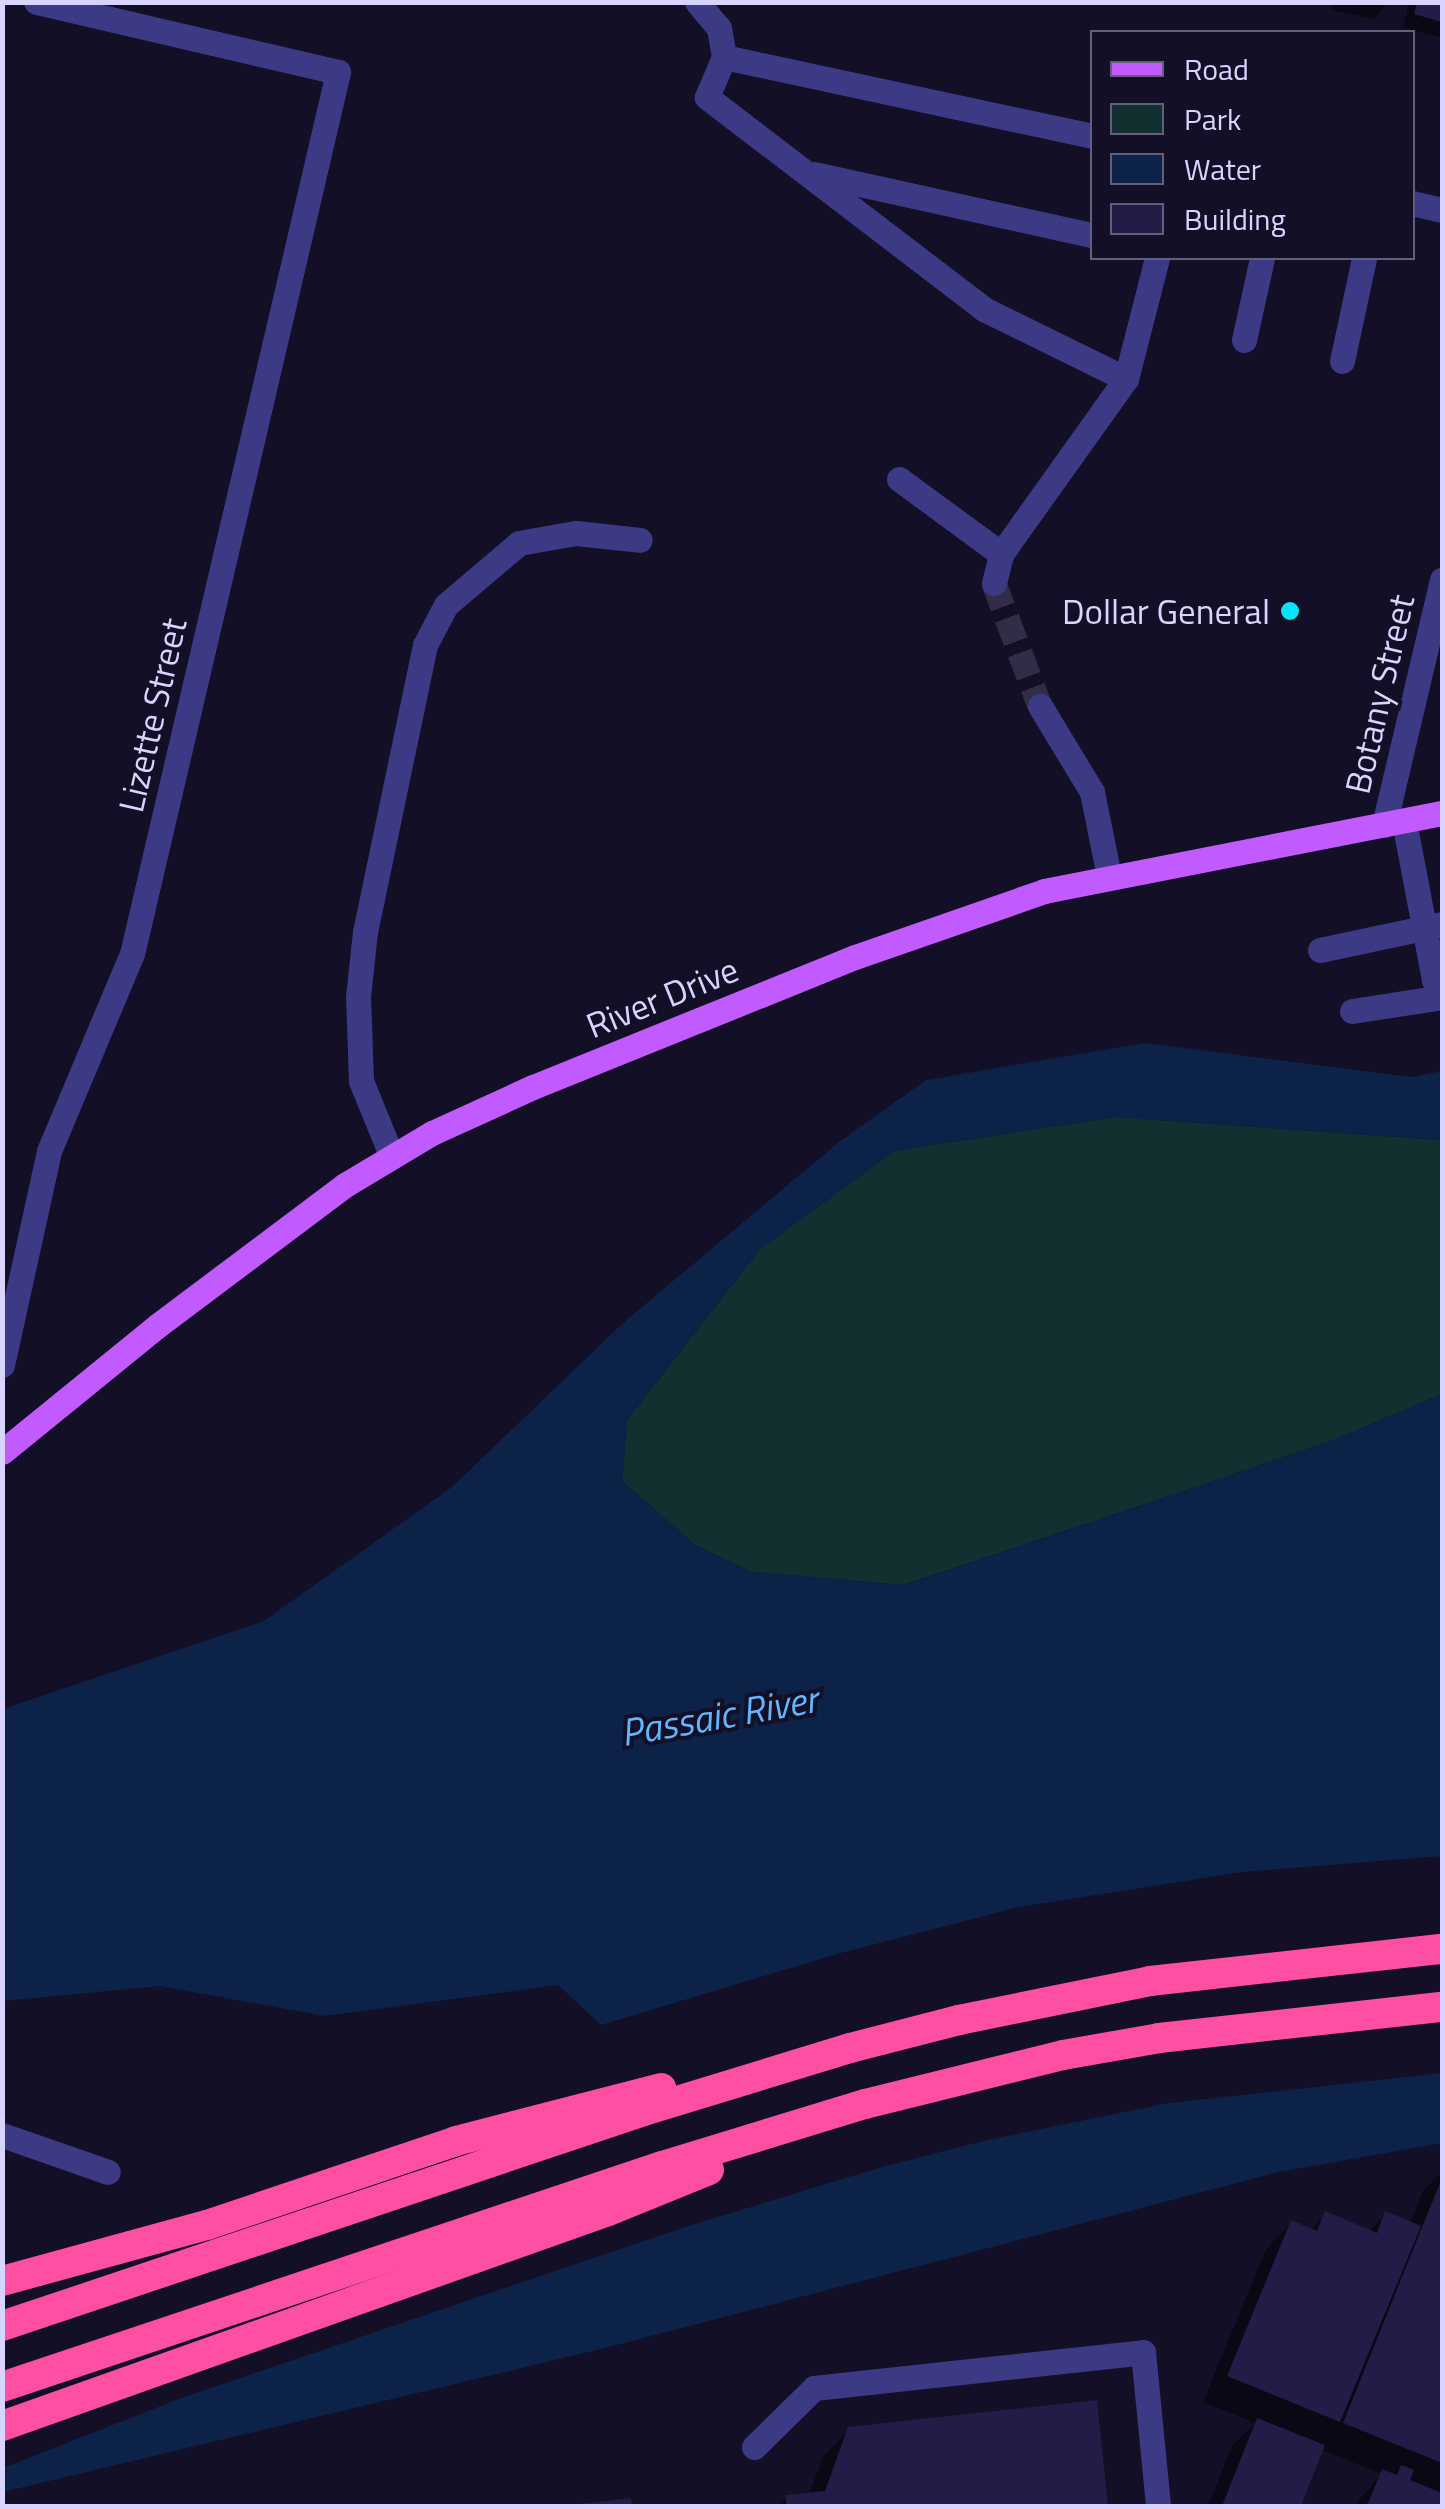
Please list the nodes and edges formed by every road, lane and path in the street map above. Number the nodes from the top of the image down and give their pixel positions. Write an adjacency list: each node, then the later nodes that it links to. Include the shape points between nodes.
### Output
1 (36, 2): 30 (street, Lizette Street, via 338,72 132,954 48,1151)
2 (697, 2): 3 (street, via 719,28)
3 (724, 57): 4 (street); 5 (street, via 707,96)
4 (1090, 136)
5 (804, 172): 8 (street); 14 (street, via 984,309)
6 (1415, 205): 7 (street)
7 (1442, 210)
8 (1090, 234)
9 (1156, 260): 14 (street)
10 (1262, 260): 12 (street)
11 (1364, 260): 13 (street)
12 (1244, 340)
13 (1342, 361)
14 (1126, 379): 17 (street)
15 (899, 479): 17 (street)
16 (640, 540): 29 (street, via 576,534 519,543 446,605 425,644 365,932 358,998 361,1081)
17 (1000, 554): 19 (street)
18 (1442, 580): 22 (street, Botany Street)
19 (994, 584)
20 (1040, 706): 23 (street, via 1092,792)
21 (1442, 813): 22 (main road, River Drive)
22 (1394, 823): 23 (main road, River Drive); 24 (street)
23 (1109, 876): 29 (main road, River Drive, via 1044,891 854,957 533,1088)
24 (1433, 926): 25 (street); 26 (street, via 1434,980)
25 (1320, 950)
26 (1442, 988)
27 (1442, 997): 28 (street)
28 (1352, 1011)
29 (392, 1156): 31 (main road, River Drive, via 156,1326)
30 (2, 1364)
31 (2, 1452)
32 (1442, 1949): 34 (highway, via 1150,1981)
33 (1442, 2007): 35 (highway, via 1159,2038)
34 (850, 2048): 38 (highway, via 584,2104 206,2225); 39 (highway)
35 (866, 2104): 40 (highway); 41 (highway, via 608,2210)
36 (2, 2136): 37 (street)
37 (108, 2172)
38 (2, 2281)
39 (2, 2326)
40 (2, 2387)
41 (2, 2426)
42 (754, 2447): 43 (street, via 814,2388 1143,2352)
43 (1158, 2506)

